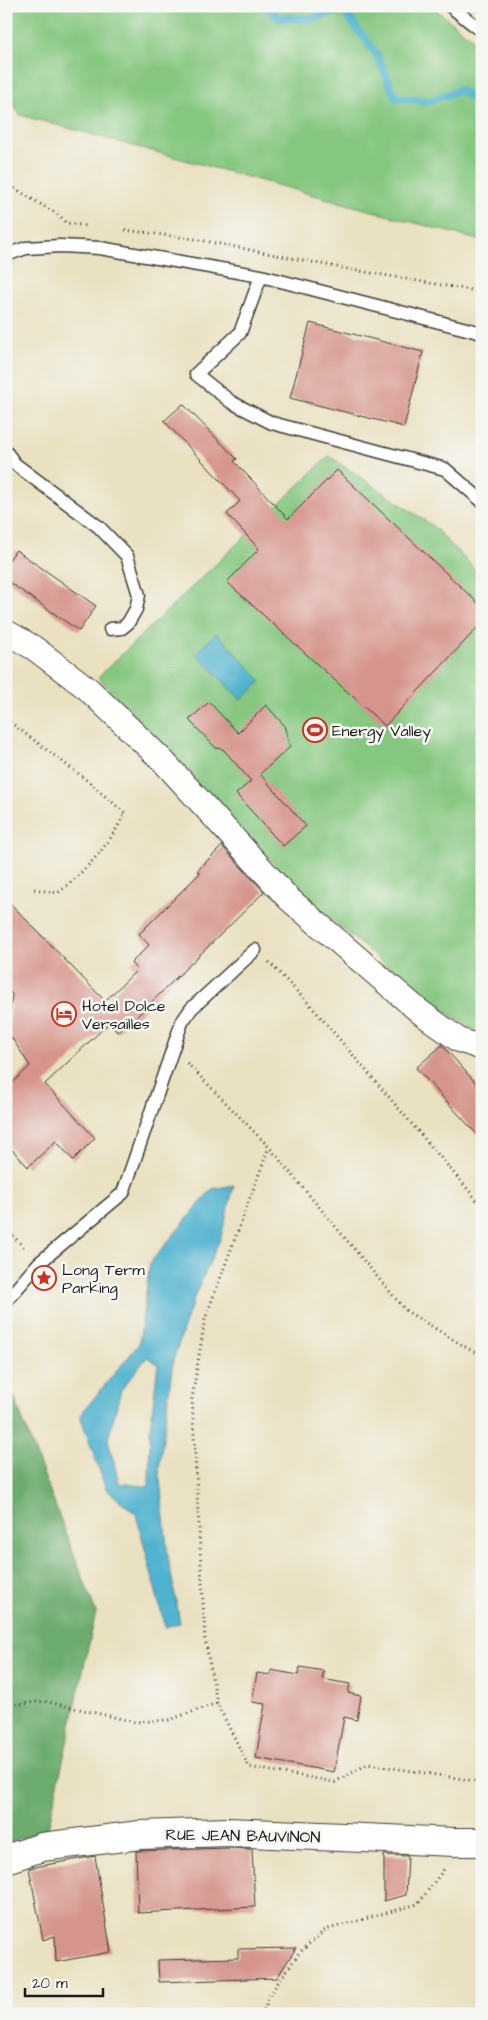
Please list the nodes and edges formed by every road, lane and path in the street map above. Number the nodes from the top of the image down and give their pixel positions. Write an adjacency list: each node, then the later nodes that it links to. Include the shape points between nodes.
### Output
1 (450, 6): 2 (lane)
2 (482, 31)
3 (6, 183): 4 (path, via 66,223)
4 (93, 226)
5 (121, 230): 8 (path, via 195,239)
6 (6, 255): 7 (lane, via 26,248 100,248)
7 (261, 276): 9 (lane); 11 (lane, via 240,333 196,374 232,402 272,423 445,469)
8 (482, 292)
9 (482, 333)
10 (6, 452): 12 (lane, via 15,464 99,527 127,556 139,595 136,609 122,628)
11 (482, 501)
12 (110, 629)
13 (6, 632): 20 (street, via 34,648 88,689 164,762 289,899 419,1011 459,1040)
14 (6, 719): 17 (path, via 84,778 125,814 114,836 66,887 58,893)
15 (6, 750): 16 (path, via 9,757)
16 (6, 776)
17 (34, 888)
18 (256, 950): 19 (lane, via 191,1009 182,1022); 22 (path, via 311,1006)
19 (173, 1048): 21 (path); 24 (lane, via 123,1193)
20 (482, 1048)
21 (269, 1147): 26 (path, via 406,1310); 27 (path, via 204,1319 192,1399 205,1639)
22 (482, 1206)
23 (6, 1228): 24 (path)
24 (39, 1263): 25 (lane)
25 (6, 1301)
26 (482, 1357)
27 (217, 1703): 28 (path, via 169,1720 136,1722 44,1701); 29 (path, via 249,1767 335,1782 368,1764)
28 (6, 1706)
29 (482, 1782)
30 (482, 1842): 31 (main road, RUE JEAN BAUVINON, via 228,1832 150,1834 42,1847)
31 (6, 1859)
32 (448, 1864): 33 (path, via 418,1904 325,1930 300,1953 270,1994)
33 (262, 2014)

